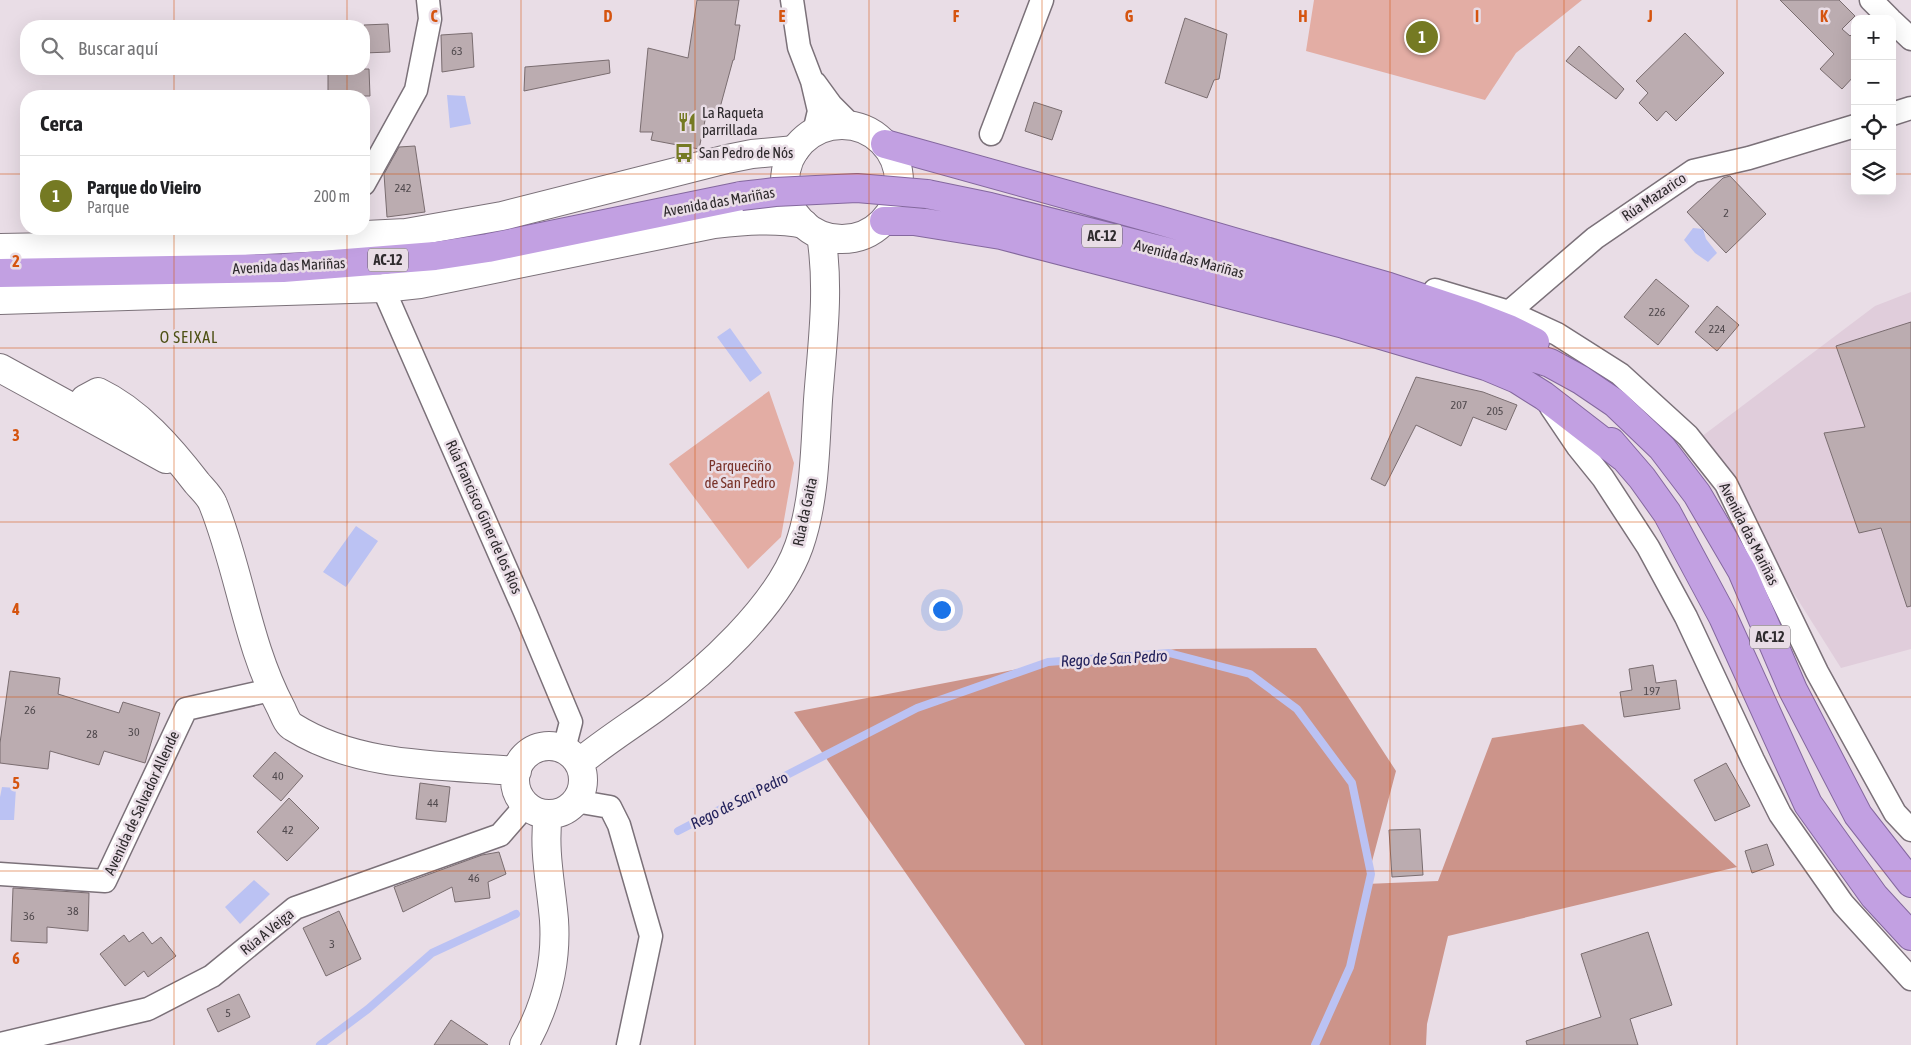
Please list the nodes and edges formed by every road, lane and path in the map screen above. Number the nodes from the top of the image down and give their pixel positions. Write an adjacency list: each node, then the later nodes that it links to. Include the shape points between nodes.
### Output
1 (428, 0): 16 (street, via 430,20 416,90)
2 (792, 0): 8 (street, via 800,47)
3 (1042, 0): 13 (street)
4 (1871, 0): 5 (street)
5 (1886, 15)
6 (1896, 25): 7 (street)
7 (1911, 39)
8 (812, 81): 11 (street); 14 (street, via 819,110)
9 (1911, 108): 10 (street)
10 (1896, 113)
11 (852, 126): 14 (street, via 826,127); 15 (street, via 870,132)
12 (1851, 127): 28 (street, Rúa Mazarico, via 1749,158 1692,171 1595,238)
13 (991, 134)
14 (805, 141): 18 (street, via 788,164 785,180 794,212); 19 (street, via 502,216 406,233)
15 (885, 144): 17 (street, via 894,158 898,191); 25 (highway)
16 (370, 173)
17 (884, 221): 21 (street, via 872,231); 31 (highway, via 914,221 1001,235 1344,324 1486,366 1517,379)
18 (813, 230): 21 (street, via 846,239); 24 (street, Rúa da Gaita); 26 (street, via 790,221 714,224 420,284)
19 (370, 232)
20 (314, 235): 22 (street, via 162,245)
21 (858, 236): 24 (street, Rúa da Gaita, via 845,251)
22 (0, 248)
23 (0, 273): 29 (highway, Avenida das Mariñas / AC-12, bridge, via 284,268 435,256 741,196 857,188 926,194 990,208 1164,251)
24 (826, 285): 35 (street, Rúa da Gaita, via 814,470 799,546 786,574 764,608 702,669 657,706)
25 (1389, 286): 28 (street, Avenida das Mariñas, via 1428,288); 32 (highway, via 1509,329 1544,347 1596,385)
26 (383, 288): 27 (street); 35 (street, Rúa Francisco Giner de los Ríos, via 571,722)
27 (0, 300)
28 (1509, 312): 39 (street, Avenida das Mariñas, via 1557,334 1620,374 1694,442 1726,484 1817,672 1895,813)
29 (1454, 332): 32 (highway, Avenida das Mariñas / AC-12, via 1550,363); 33 (highway, Avenida das Mariñas / AC-12, via 1532,373 1585,416)
30 (0, 368): 34 (street, via 83,413 85,399 98,392 115,400 146,425 189,472 212,502)
31 (1544, 396): 33 (highway); 43 (street, via 1648,547 1686,617 1780,814 1842,904)
32 (1615, 404): 41 (highway, Avenida das Mariñas / AC-12, via 1662,448 1698,494 1742,571 1793,690 1858,815)
33 (1623, 457): 42 (highway, Avenida das Mariñas / AC-12, via 1667,513 1723,617 1808,804 1874,896)
34 (271, 690): 36 (street, via 290,726 330,747 375,759); 40 (street, Avenida de Salvador Allende, via 186,709 105,880)
35 (571, 756): 36 (street, via 552,746 541,747 530,752); 37 (street, via 583,773 581,793)
36 (517, 771): 38 (street, via 517,789)
37 (576, 801): 38 (street, via 563,810); 46 (street, via 610,807 619,825 651,936)
38 (537, 809): 44 (street, Rúa A Veiga, via 500,835 295,908 212,976 148,1009); 45 (street, via 545,834 554,945 552,972 537,1021)
39 (1911, 830)
40 (0, 874)
41 (1911, 882)
42 (1911, 936)
43 (1911, 979)
44 (0, 1044)
45 (524, 1045)
46 (628, 1045)

